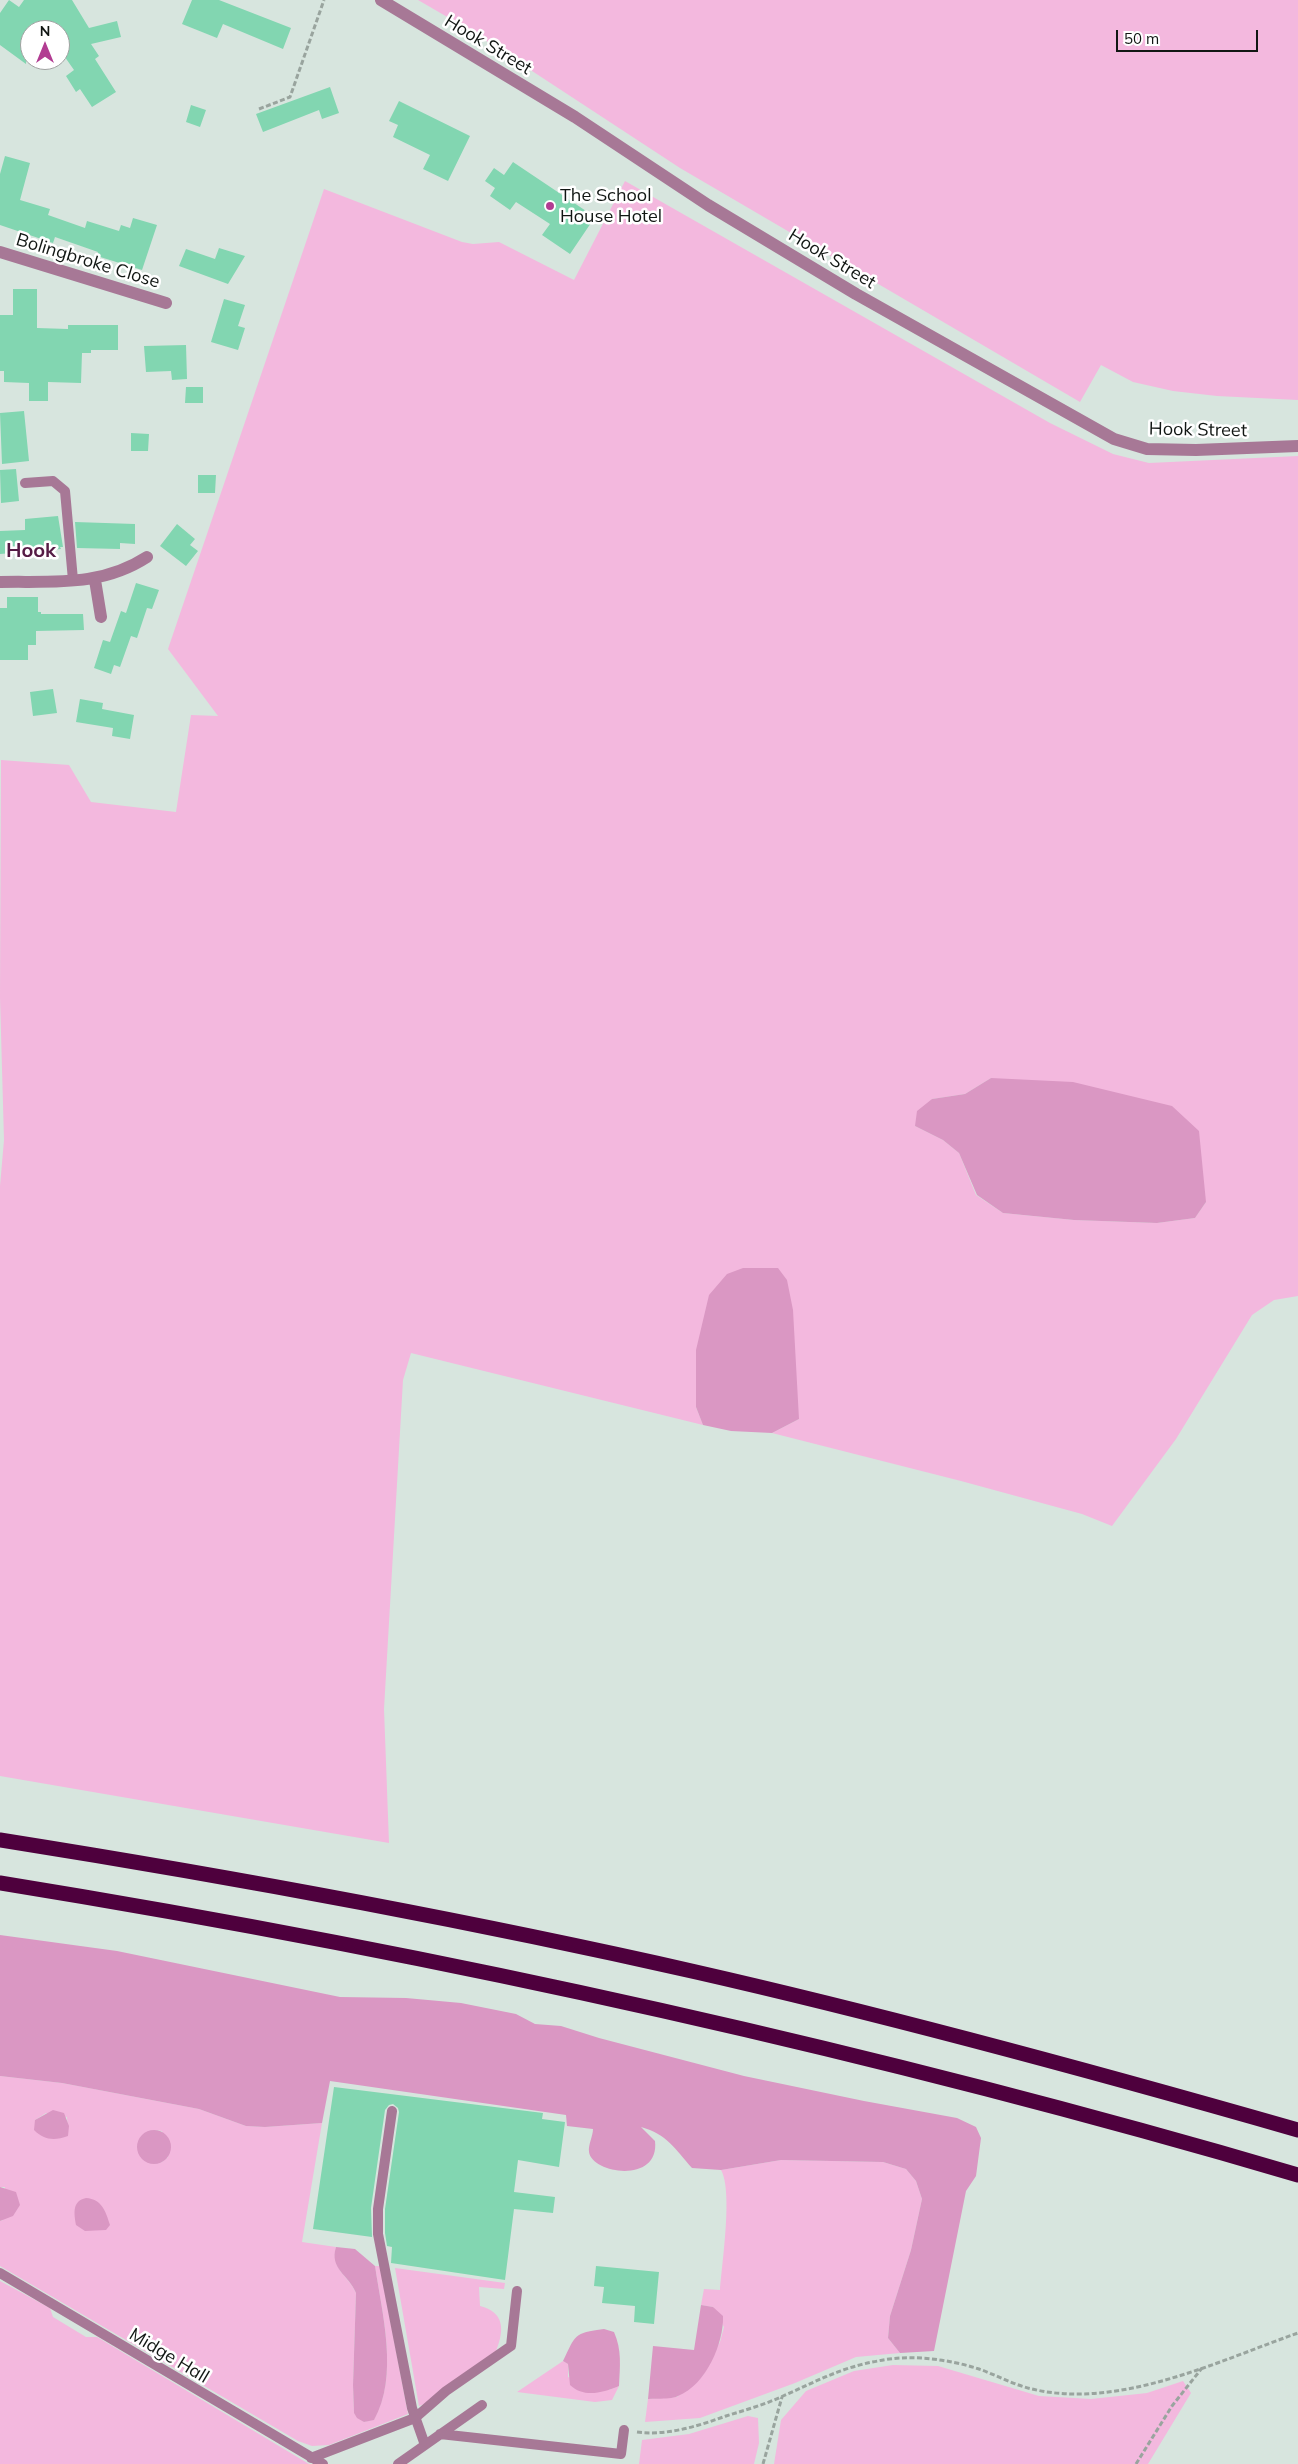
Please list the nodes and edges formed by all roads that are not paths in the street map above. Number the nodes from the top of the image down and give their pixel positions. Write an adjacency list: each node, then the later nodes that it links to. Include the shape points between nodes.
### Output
1 (381, 0): 4 (street, Hook Street, via 848,289 1114,439 1147,449)
2 (0, 252): 3 (street, Bolingbroke Close)
3 (166, 303)
4 (1298, 446)
5 (25, 483): 7 (lane, via 53,481 65,491)
6 (147, 557): 8 (street, via 134,566)
7 (73, 580): 8 (street); 9 (street)
8 (95, 580): 10 (street)
9 (0, 582)
10 (101, 617)
11 (0, 1840): 14 (highway, via 300,1890 698,1972 902,2022)
12 (0, 1883): 15 (highway, via 300,1934 666,2010 1142,2130)
13 (392, 2111): 19 (lane, via 378,2209 378,2234)
14 (1298, 2130)
15 (1298, 2175)
16 (0, 2273): 23 (lane, Midge Hall)
17 (516, 2290): 19 (lane, via 511,2346 446,2391)
18 (482, 2405): 21 (lane)
19 (415, 2418): 22 (lane); 23 (lane)
20 (624, 2430): 21 (lane, via 621,2454)
21 (440, 2434): 22 (lane)
22 (425, 2445): 25 (lane)
23 (311, 2458): 24 (lane, Midge Hall)
24 (323, 2464)
25 (398, 2464)

